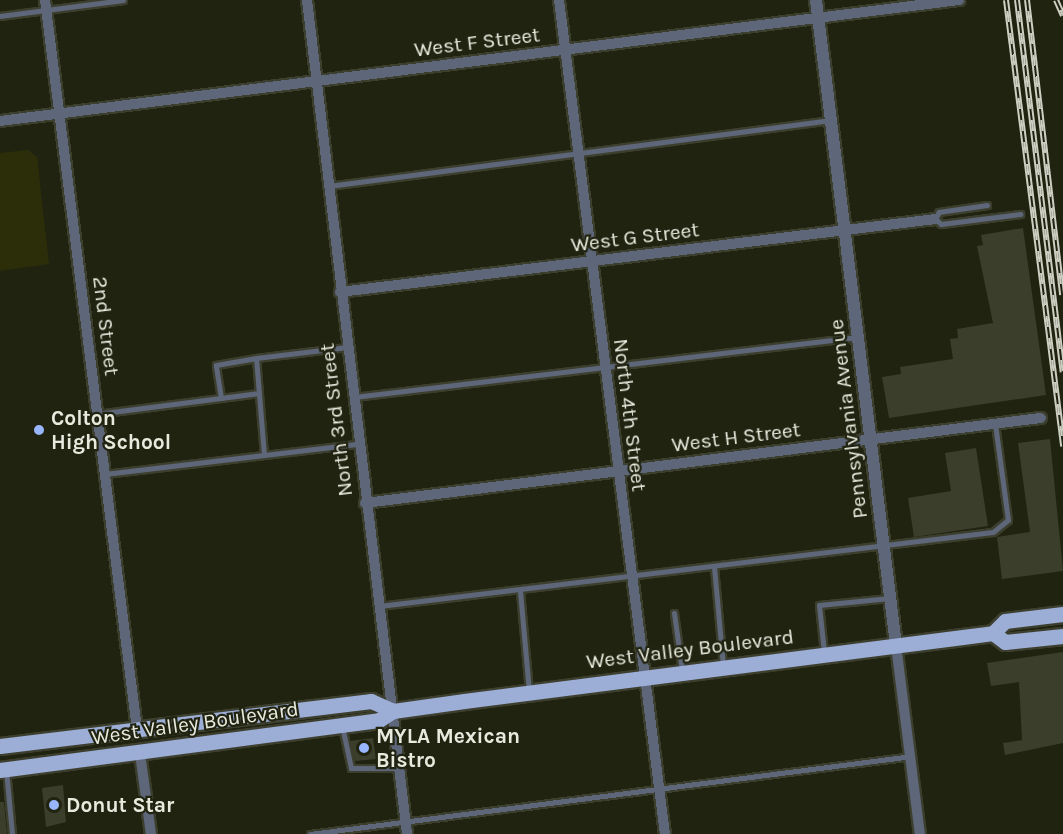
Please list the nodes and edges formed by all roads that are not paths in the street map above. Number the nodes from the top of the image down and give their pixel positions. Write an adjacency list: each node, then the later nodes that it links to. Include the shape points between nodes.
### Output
1 (123, 0): 6 (lane)
2 (307, 0): 10 (street, North 3rd Street)
3 (559, 0): 9 (street, North 4th Street)
4 (816, 0): 8 (street, Pennsylvania Avenue)
5 (959, 0): 8 (street, West F Street)
6 (46, 5): 7 (lane); 11 (street, 2nd Street)
7 (0, 16)
8 (819, 17): 9 (street, West F Street); 12 (street, Pennsylvania Avenue)
9 (565, 50): 10 (street, West F Street); 14 (street, North 4th Street)
10 (313, 82): 11 (street, West F Street); 15 (street, North 3rd Street)
11 (59, 114): 13 (street, West F Street); 29 (street, 2nd Street)
12 (833, 120): 14 (lane); 19 (street, Pennsylvania Avenue)
13 (0, 121)
14 (578, 154): 15 (lane); 20 (street, North 4th Street)
15 (327, 187): 21 (street, North 3rd Street)
16 (987, 205): 18 (lane, via 939,212)
17 (1020, 214): 18 (lane, via 940,224)
18 (935, 219): 19 (street, West G Street)
19 (846, 231): 20 (street, West G Street); 22 (street, Pennsylvania Avenue)
20 (591, 261): 21 (street, West G Street); 25 (street, North 4th Street)
21 (340, 292): 23 (street, North 3rd Street)
22 (858, 337): 25 (lane); 32 (street, Pennsylvania Avenue)
23 (347, 347): 24 (lane); 27 (street, North 3rd Street)
24 (256, 358): 26 (lane); 28 (lane, via 216,365)
25 (604, 366): 27 (lane); 35 (street, North 4th Street)
26 (259, 393): 28 (lane); 34 (lane)
27 (353, 397): 33 (street, North 3rd Street)
28 (221, 398): 29 (lane)
29 (97, 414): 36 (street, 2nd Street)
30 (1041, 418): 31 (street, West H Street)
31 (995, 424): 32 (street, West H Street); 38 (lane, via 1005,526)
32 (869, 440): 35 (street, West H Street); 38 (street, Pennsylvania Avenue)
33 (358, 444): 34 (lane); 37 (street, North 3rd Street)
34 (264, 455): 36 (lane)
35 (617, 472): 37 (street, West H Street); 40 (street, North 4th Street)
36 (105, 474): 56 (street, 2nd Street)
37 (365, 503): 43 (street, North 3rd Street)
38 (883, 545): 39 (lane); 42 (street, Pennsylvania Avenue)
39 (714, 567): 40 (lane); 50 (lane)
40 (631, 577): 41 (lane); 52 (street, North 4th Street)
41 (520, 591): 43 (lane); 53 (lane)
42 (890, 598): 48 (street, Pennsylvania Avenue); 49 (lane, via 819,605)
43 (379, 606): 54 (street, North 3rd Street)
44 (674, 613): 51 (lane)
45 (1063, 614): 46 (main road, West Valley Boulevard, via 1005,621)
46 (993, 633): 47 (main road, West Valley Boulevard, via 1005,642); 48 (main road, West Valley Boulevard)
47 (1063, 636)
48 (896, 645): 49 (main road, West Valley Boulevard); 59 (street, Pennsylvania Avenue)
49 (824, 654): 50 (main road, West Valley Boulevard)
50 (723, 666): 51 (main road, West Valley Boulevard)
51 (682, 671): 52 (main road, West Valley Boulevard)
52 (643, 676): 53 (main road, West Valley Boulevard); 62 (street, North 4th Street)
53 (529, 692): 54 (main road, West Valley Boulevard)
54 (393, 711): 55 (main road, West Valley Boulevard, via 379,720); 56 (main road, West Valley Boulevard, via 371,701); 60 (street, North 3rd Street)
55 (342, 724): 58 (main road, West Valley Boulevard); 60 (lane, via 351,768)
56 (137, 729): 57 (main road, West Valley Boulevard)
57 (0, 746)
58 (140, 753): 61 (main road, West Valley Boulevard); 65 (street)
59 (912, 756): 62 (lane); 69 (street, Pennsylvania Avenue)
60 (400, 768): 63 (street, North 3rd Street)
61 (3, 770): 64 (lane)
62 (659, 789): 63 (lane); 68 (street, North 4th Street)
63 (406, 822): 66 (lane); 67 (street, North 3rd Street)
64 (12, 834)
65 (151, 834)
66 (310, 834)
67 (407, 834)
68 (665, 834)
69 (920, 834)

